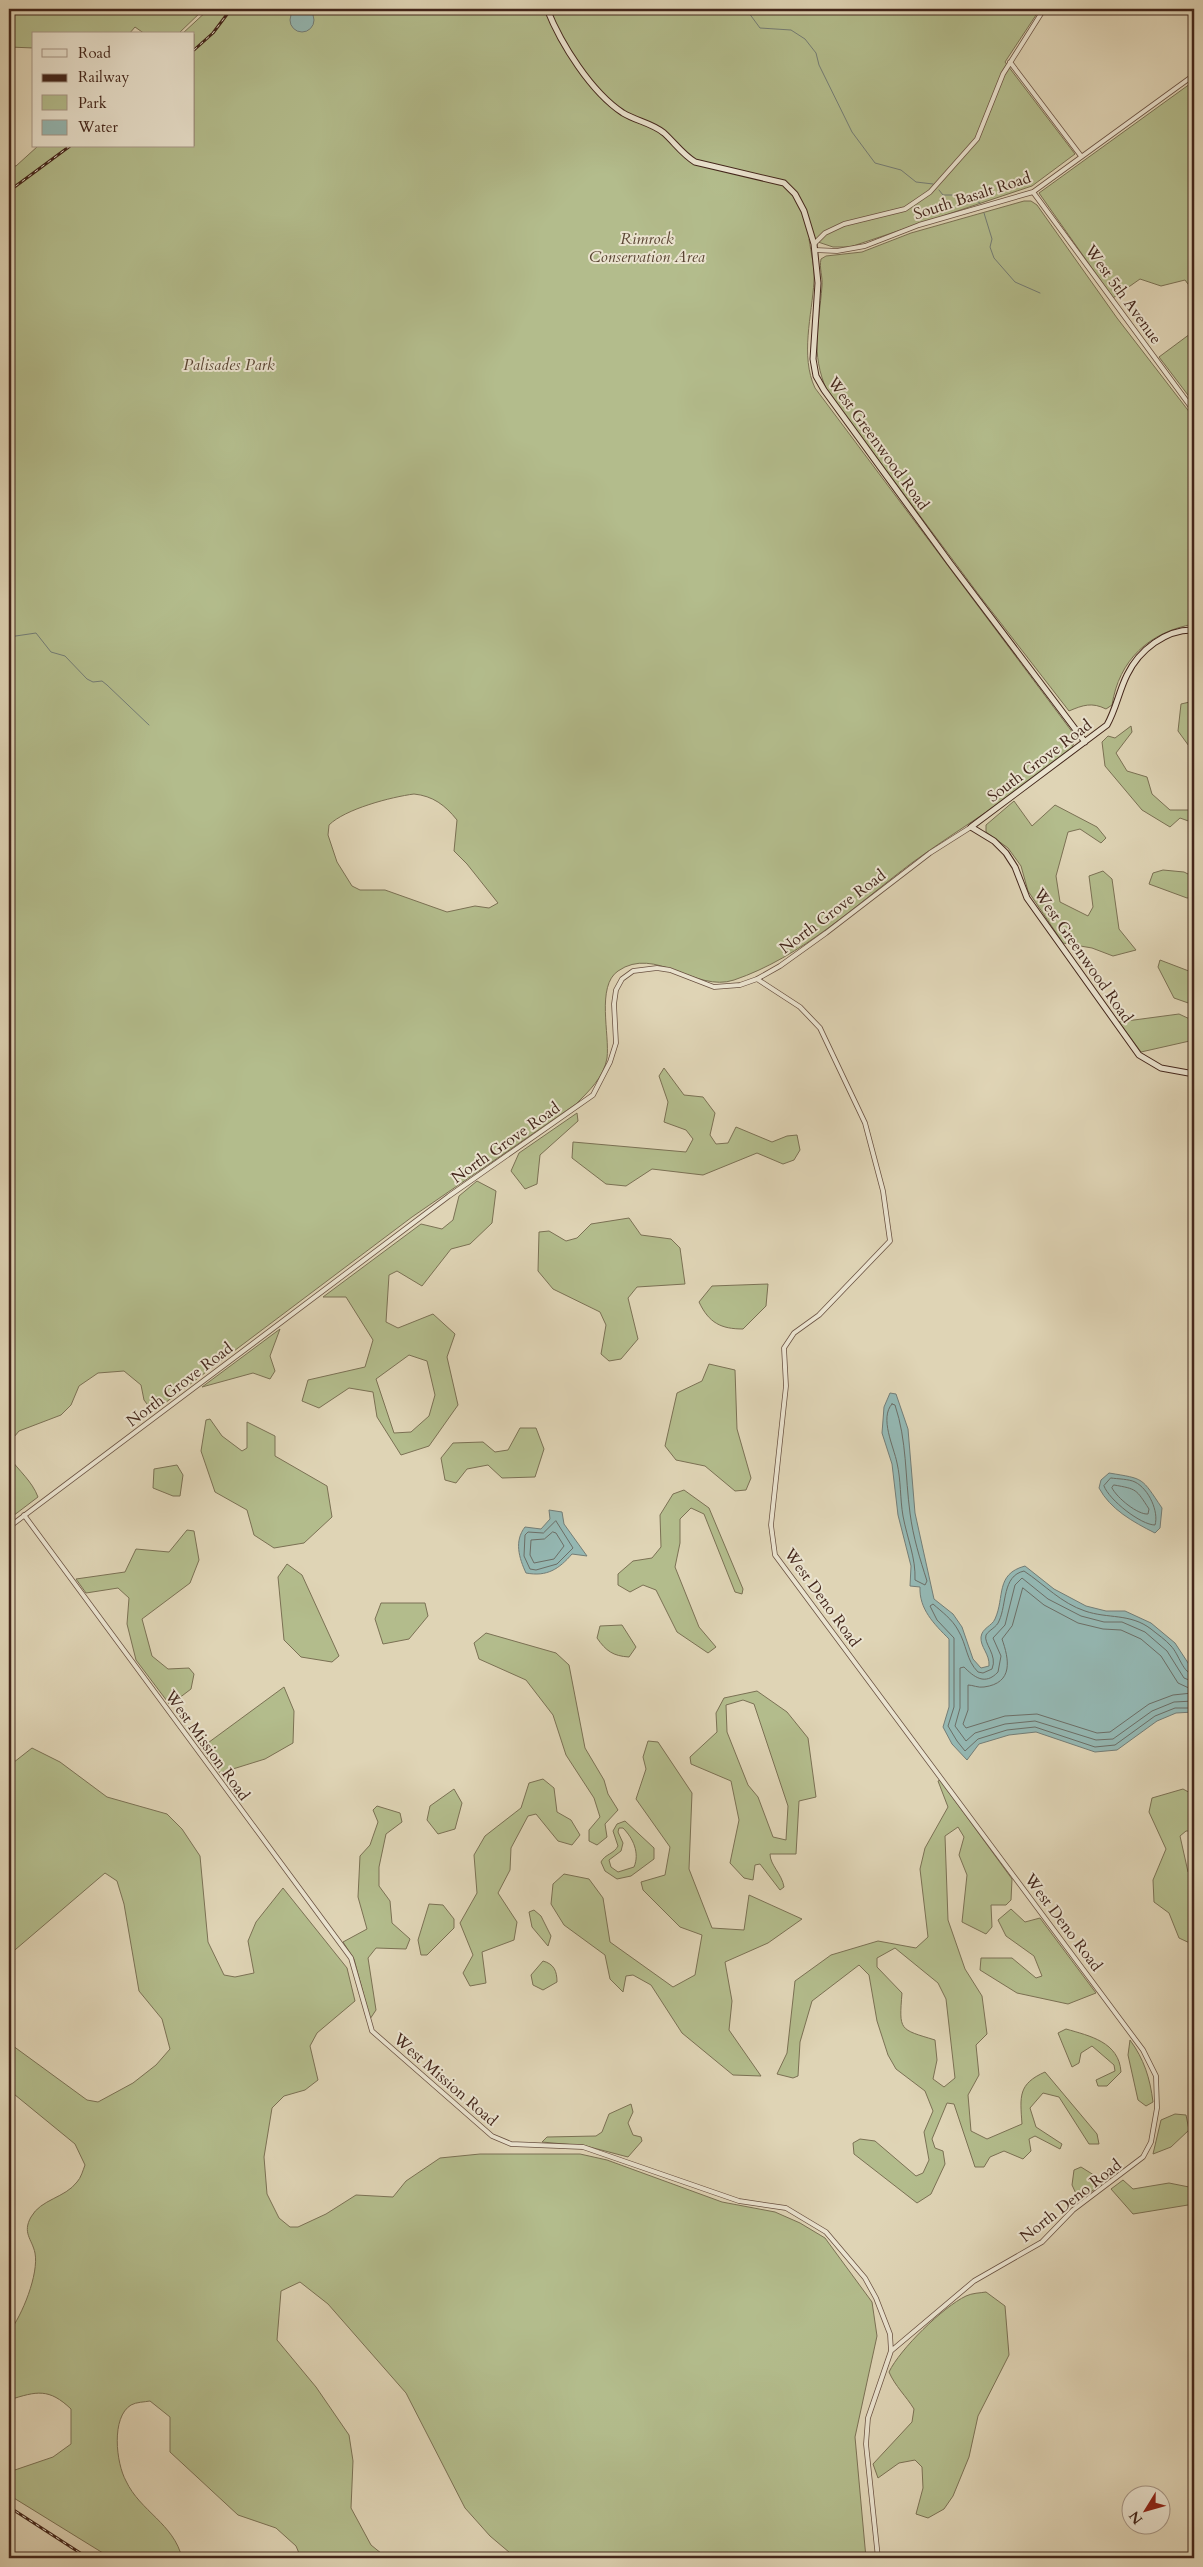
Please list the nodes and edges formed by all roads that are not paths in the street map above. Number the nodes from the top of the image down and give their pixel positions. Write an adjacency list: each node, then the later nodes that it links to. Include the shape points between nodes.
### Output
1 (547, 9): 7 (street, West Greenwood Road, via 557,33 608,102 653,126 694,162 784,184 795,194 804,211)
2 (1044, 9): 3 (street)
3 (1010, 62): 5 (street); 7 (street, via 977,139 930,192 905,209 844,224 826,233)
4 (1194, 75): 5 (street, South Basalt Road)
5 (1081, 156): 6 (street, South Basalt Road)
6 (1033, 192): 7 (street, South Basalt Road, via 919,225 865,246 837,251); 8 (street, West 5th Avenue)
7 (814, 247): 10 (street, West Greenwood Road, via 818,283 812,359 816,376 950,563)
8 (1194, 411)
9 (1194, 630): 10 (street, South Grove Road, via 1173,633 1139,656 1128,673 1107,725)
10 (1085, 742): 11 (street, South Grove Road)
11 (971, 827): 12 (street, North Grove Road, via 930,852 780,966); 13 (street, West Greenwood Road, via 1006,853 1027,898 1139,1054 1161,1068)
12 (757, 979): 14 (street, North Grove Road, via 740,985 714,987 657,968 633,971 622,979 614,1004 616,1042 593,1095 449,1196); 16 (street, West Deno Road, via 800,1007 820,1028 865,1123 883,1191 890,1241 819,1316 794,1333 784,1348 786,1386 771,1526 775,1556 1143,2050 1156,2076 1158,2108 1151,2142)
13 (1194, 1074)
14 (24, 1515): 15 (street, North Grove Road); 17 (street, West Mission Road, via 351,1958 372,2031 492,2136 511,2144 583,2147 739,2201 786,2208 826,2232 865,2278 890,2334)
15 (9, 1526)
16 (1143, 2157): 17 (street, North Deno Road, via 1073,2210 1042,2242 974,2281)
17 (891, 2350): 18 (street, West Mission Road, via 868,2418 866,2444)
18 (878, 2558)

